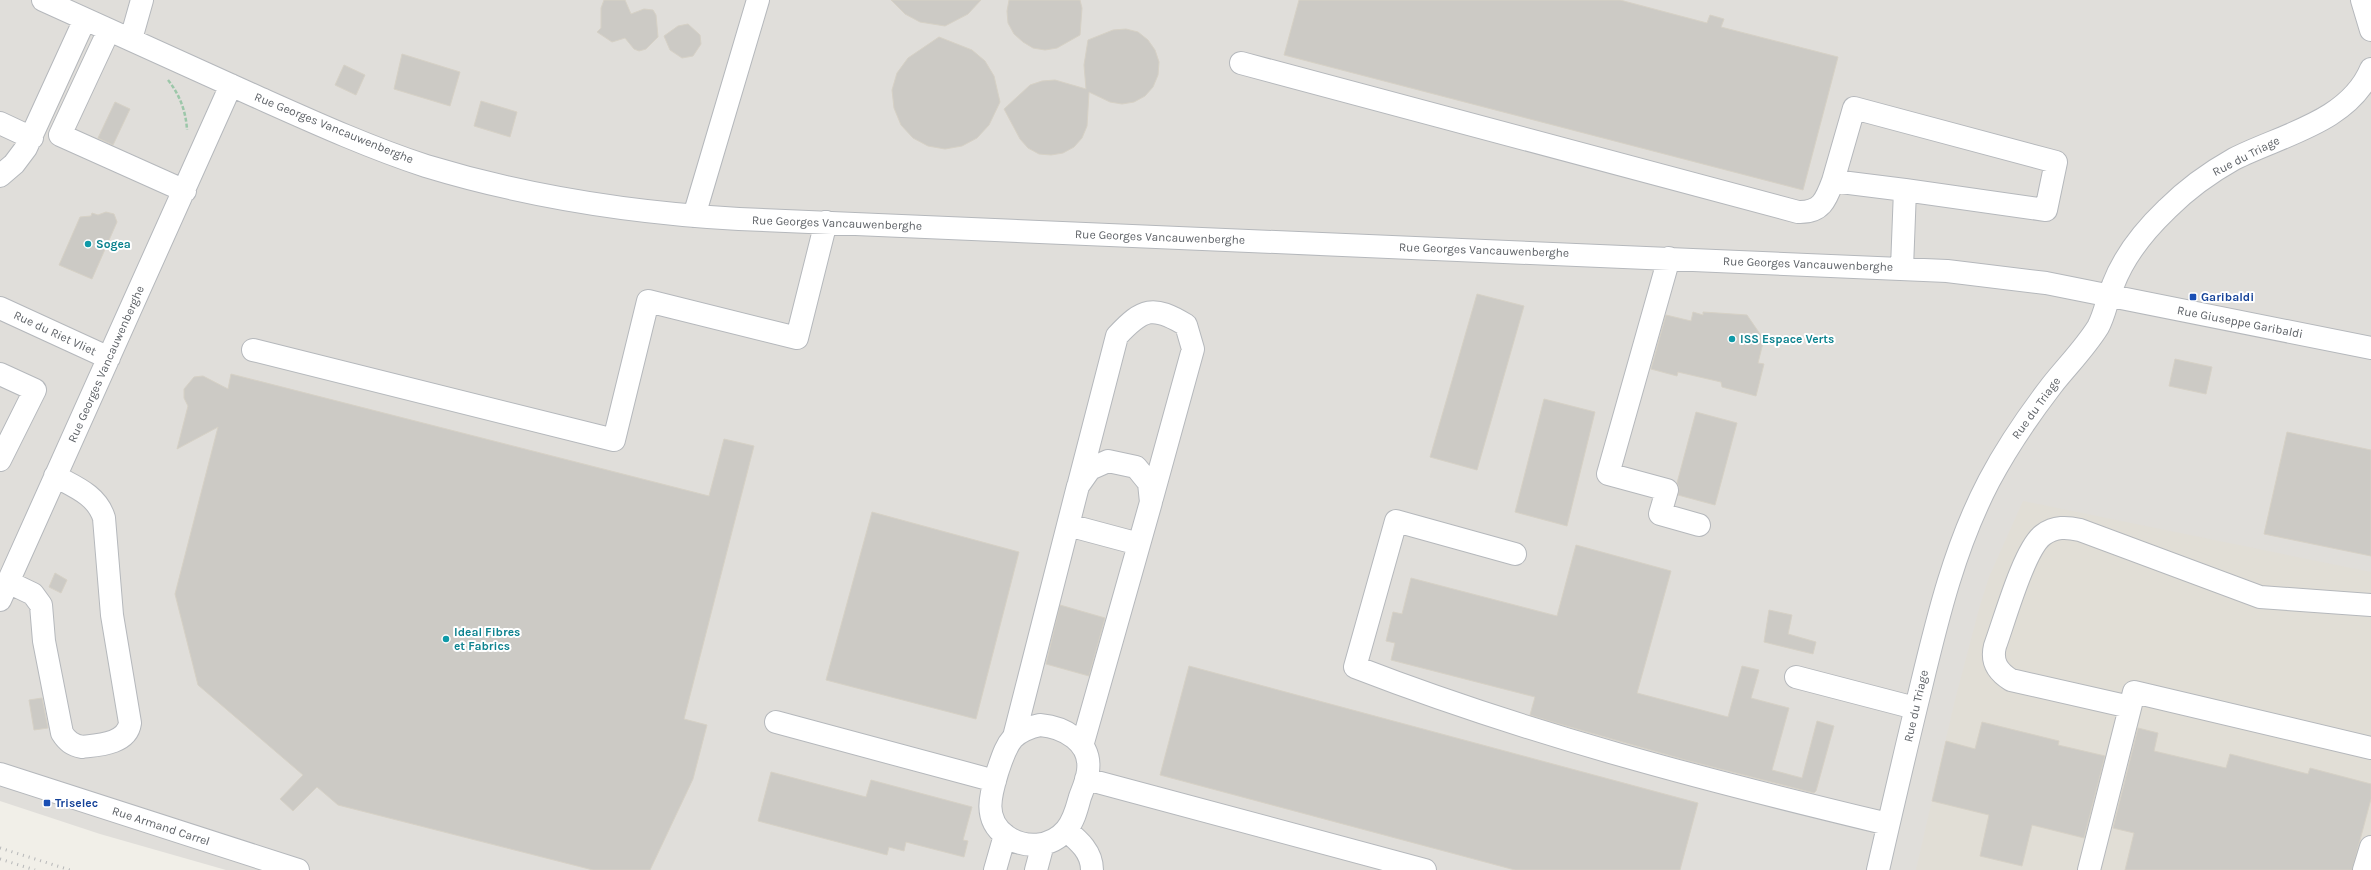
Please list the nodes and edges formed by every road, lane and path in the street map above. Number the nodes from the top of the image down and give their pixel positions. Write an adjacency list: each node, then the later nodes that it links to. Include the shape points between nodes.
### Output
1 (43, 0): 5 (street, Rue Georges Vancauwenberghe)
2 (142, 0): 8 (street)
3 (758, 0): 20 (street)
4 (2362, 0): 7 (street)
5 (85, 19): 6 (street, Rue Georges Vancauwenberghe); 15 (street)
6 (108, 30): 8 (street, Rue Georges Vancauwenberghe); 19 (street, via 60,135)
7 (2371, 30)
8 (131, 39): 12 (street, Rue Georges Vancauwenberghe)
9 (1241, 63): 17 (street, via 1798,212 1820,208)
10 (2371, 69): 24 (street, Rue du Triage, via 2362,87 2336,111 2236,158 2190,188 2167,209 2139,241 2124,264)
11 (166, 78): 14 (path, via 181,101)
12 (231, 85): 19 (street, Rue Georges Vancauwenberghe); 20 (street, Rue Georges Vancauwenberghe, via 379,149 467,177 599,206)
13 (0, 123): 15 (street)
14 (188, 132)
15 (32, 138): 16 (street, via 20,156)
16 (0, 176)
17 (1833, 181): 18 (street); 18 (street, via 1854,108 2056,162 2046,210)
18 (1905, 190): 23 (street)
19 (185, 191): 28 (street, Rue Georges Vancauwenberghe)
20 (694, 216): 21 (street, Rue Georges Vancauwenberghe)
21 (826, 222): 22 (street, Rue Georges Vancauwenberghe); 27 (street, via 797,338 648,301 614,440)
22 (1669, 258): 23 (street, Rue Georges Vancauwenberghe); 35 (street, via 1608,474 1667,490 1660,514)
23 (1902, 268): 24 (street, Rue Georges Vancauwenberghe, via 2011,277)
24 (2109, 296): 26 (street, Rue Giuseppe Garibaldi); 42 (street, Rue du Triage, via 2099,325 2019,431 1980,500 1947,584)
25 (0, 308): 28 (street, Rue du Riet Vliet)
26 (2371, 348)
27 (253, 350)
28 (109, 358): 31 (street, Rue Georges Vancauwenberghe)
29 (0, 374): 30 (street, via 35,390)
30 (0, 460)
31 (55, 476): 38 (street, Rue Georges Vancauwenberghe); 38 (street, via 89,495 99,506 104,518 112,615 130,723 129,730 120,738 82,747 65,738 44,641 41,605 33,594)
32 (1078, 486): 33 (street, via 1090,469 1108,462 1136,467 1149,483); 33 (street, via 1118,336 1132,320 1148,312 1166,313 1186,324 1193,349); 34 (street)
33 (1151, 502): 36 (street)
34 (1068, 525): 36 (street); 44 (street)
35 (1699, 525)
36 (1139, 544): 45 (street)
37 (1515, 554): 50 (street, via 1396,521 1355,667 1433,697 1532,729)
38 (4, 591)
39 (2371, 605): 41 (street, via 2260,597 2080,530 2061,527 2050,531 2029,551 1995,646 1994,662 2011,680)
40 (1796, 677): 42 (street)
41 (2130, 707): 46 (street, via 2134,692); 61 (street)
42 (1915, 708): 50 (street, Rue du Triage)
43 (776, 722): 49 (street)
44 (1014, 737): 45 (street, via 1040,725 1055,726 1069,732); 49 (street, via 1005,750)
45 (1082, 746): 48 (street, via 1087,756)
46 (2371, 748)
47 (0, 774): 55 (street, Rue Armand Carrel)
48 (1086, 779): 51 (street, via 1073,819); 59 (street)
49 (995, 781): 52 (street, via 990,798 990,813)
50 (1888, 824): 60 (street, Rue du Triage)
51 (1066, 830): 53 (street, via 1056,839); 58 (street, via 1082,843 1092,863)
52 (1005, 835): 53 (street, via 1030,846); 56 (street)
53 (1043, 844): 57 (street)
54 (2371, 847): 62 (street)
55 (298, 870)
56 (995, 870)
57 (1036, 870)
58 (1092, 870)
59 (1425, 870)
60 (1878, 870)
61 (2089, 870)
62 (2364, 870)

